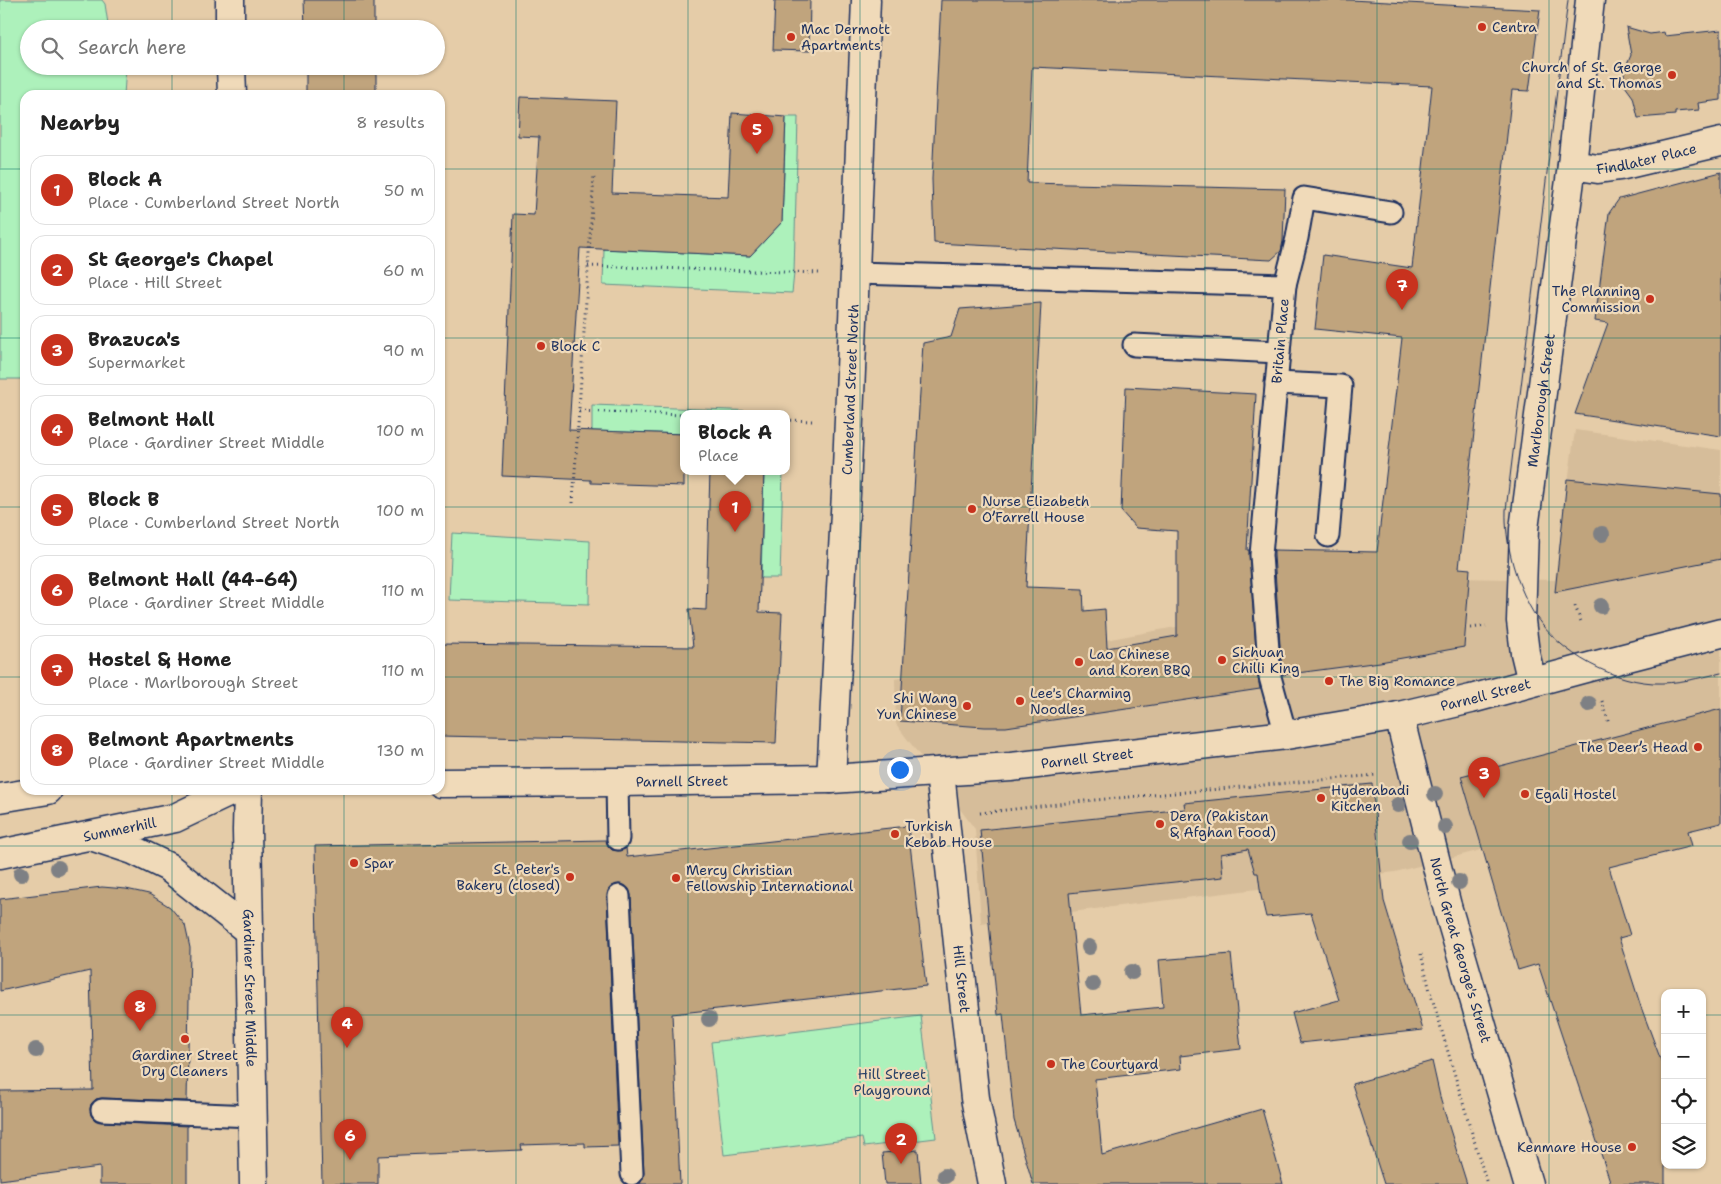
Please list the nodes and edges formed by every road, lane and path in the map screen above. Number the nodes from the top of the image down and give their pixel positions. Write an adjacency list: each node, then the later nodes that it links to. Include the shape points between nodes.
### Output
1 (230, 0): 4 (street)
2 (866, 0): 12 (street, Cumberland Street North)
3 (1590, 0): 8 (street, Marlborough Street)
4 (230, 20)
5 (231, 75): 6 (street)
6 (232, 90)
7 (1721, 142): 8 (street, Findlater Place, via 1620,166 1598,169)
8 (1572, 165): 24 (street, Marlborough Street, via 1524,529 1521,621)
9 (594, 175): 11 (path)
10 (1391, 212): 13 (lane, via 1304,198)
11 (588, 266): 12 (path, via 794,274); 17 (path)
12 (855, 273): 13 (lane, Britain Place); 31 (street, Cumberland Street North)
13 (1285, 285): 15 (lane, Britain Place)
14 (1134, 345): 15 (lane)
15 (1279, 352): 16 (lane, Britain Place)
16 (1276, 383): 20 (lane, via 1341,386); 28 (lane, Britain Place, via 1261,555 1270,678)
17 (579, 411): 18 (path); 19 (path)
18 (680, 416)
19 (573, 503)
20 (1328, 536)
21 (1575, 606): 22 (path)
22 (1582, 624)
23 (1721, 633): 24 (street, Parnell Street)
24 (1532, 682): 26 (street, Parnell Street)
25 (1602, 698): 27 (path)
26 (1399, 716): 28 (street, Parnell Street); 51 (street, North Great George's Street, via 1447,906)
27 (1609, 724)
28 (1286, 735): 29 (street, Parnell Street, via 992,769)
29 (940, 772): 31 (street, Parnell Street); 49 (street, Hill Street, via 975,1098)
30 (1385, 774): 38 (path)
31 (832, 779): 32 (street, Parnell Street)
32 (617, 782): 33 (street, Parnell Street); 40 (lane)
33 (445, 783)
34 (20, 795): 37 (street)
35 (223, 795): 39 (street, Summerhill, via 175,818)
36 (248, 795): 43 (street, Gardiner Street Middle)
37 (0, 798)
38 (975, 814)
39 (89, 835): 41 (street, Summerhill); 43 (street, via 168,866)
40 (618, 839)
41 (0, 854)
42 (619, 896): 47 (lane)
43 (249, 930): 46 (street, Gardiner Street Middle)
44 (1421, 953): 50 (path)
45 (102, 1110): 46 (lane)
46 (253, 1116): 48 (street, Gardiner Street Middle)
47 (632, 1174)
48 (254, 1184)
49 (992, 1184)
50 (1487, 1184)
51 (1528, 1184)

